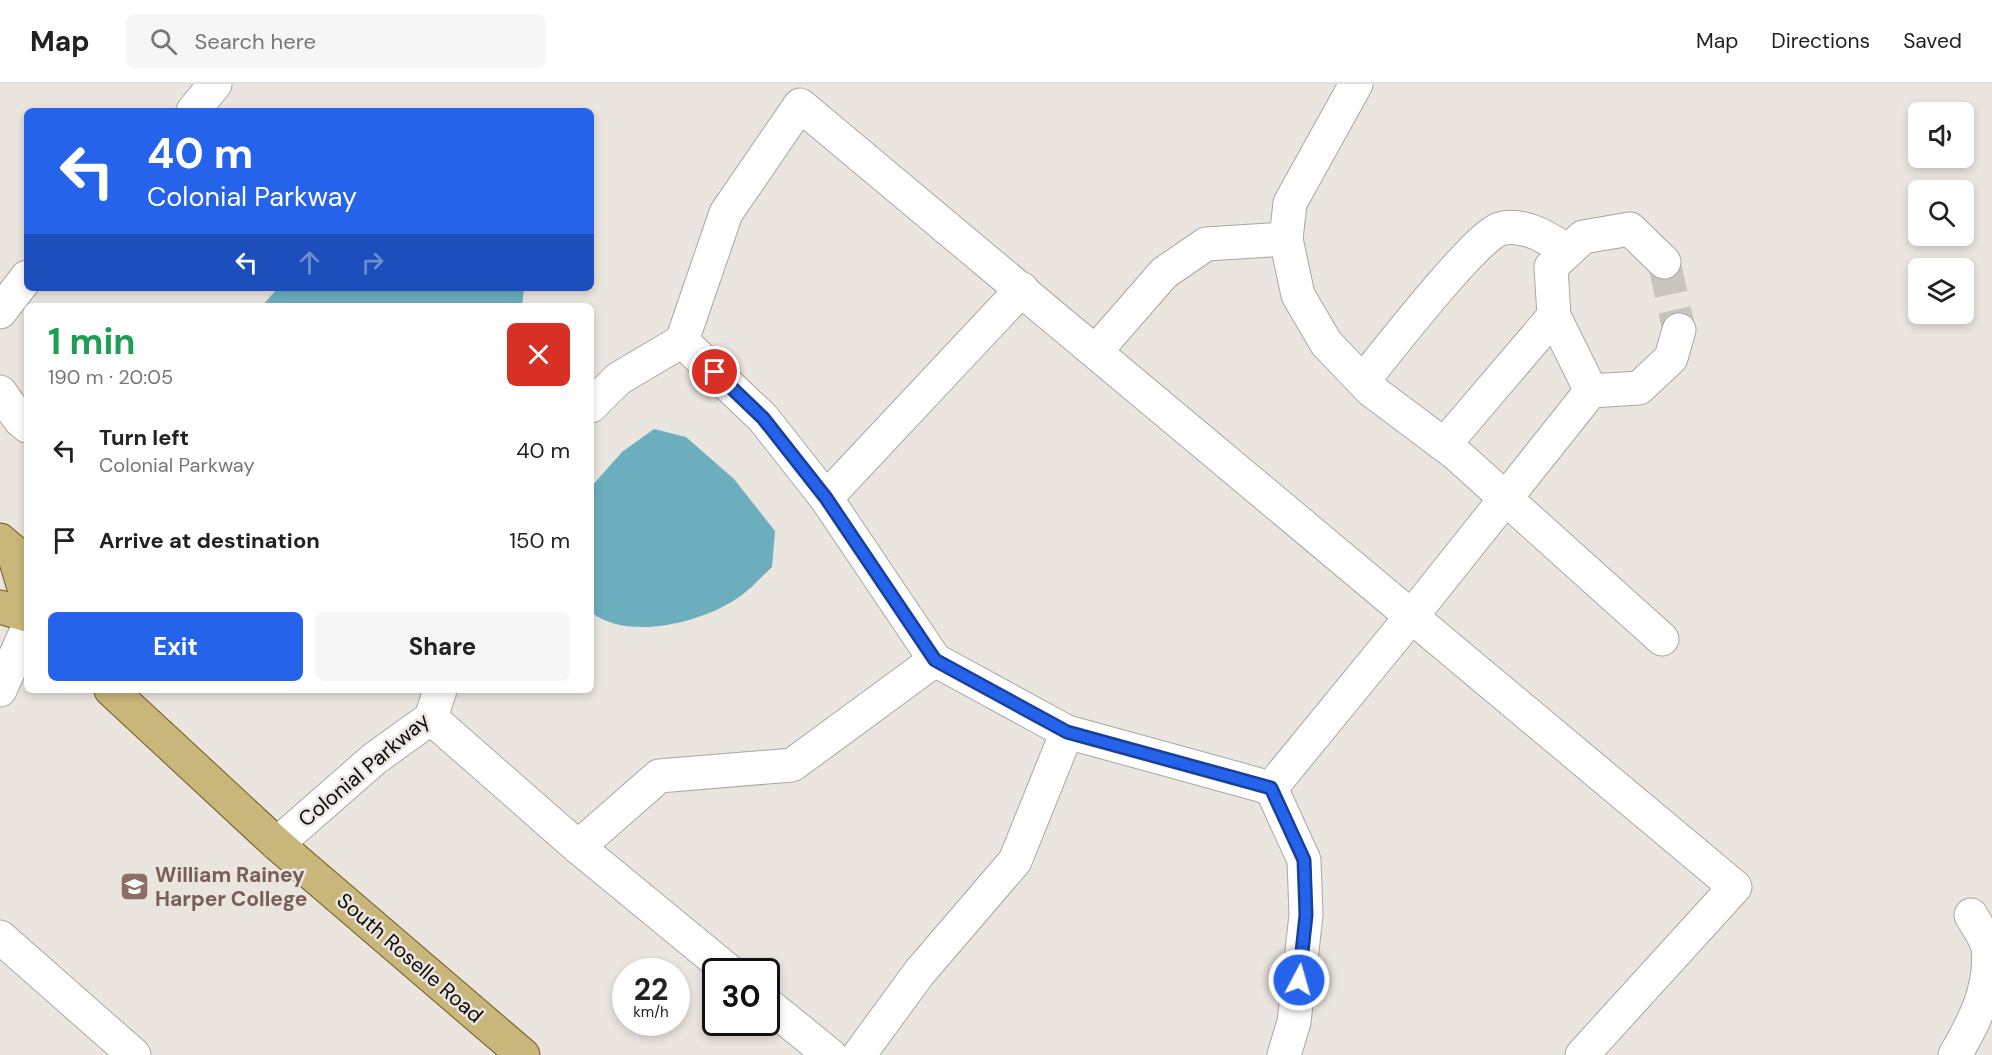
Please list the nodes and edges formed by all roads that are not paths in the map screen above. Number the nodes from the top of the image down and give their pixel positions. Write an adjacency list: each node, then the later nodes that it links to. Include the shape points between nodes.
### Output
1 (215, 84): 3 (street)
2 (1356, 84): 4 (street, via 1290,203)
3 (195, 108)
4 (1286, 239): 13 (street, via 1206,244 1164,273); 14 (street, via 1298,294 1326,343)
5 (1568, 251): 6 (street, via 1583,237 1630,229); 10 (street, via 1551,267); 14 (street, via 1545,236 1526,230 1499,229 1488,235)
6 (1664, 262)
7 (24, 281): 9 (street)
8 (1022, 289): 12 (street, via 800,105 726,213); 13 (street); 20 (street)
9 (0, 312)
10 (1554, 316): 15 (street); 19 (street)
11 (1679, 330): 15 (street, via 1671,358 1639,387)
12 (682, 341): 17 (street, via 618,379); 20 (street, via 763,418)
13 (1096, 351): 26 (street)
14 (1363, 381): 19 (street)
15 (1591, 391): 21 (street)
16 (0, 392): 18 (street)
17 (594, 403)
18 (24, 423)
19 (1444, 446): 21 (street)
20 (826, 498): 31 (street)
21 (1505, 500): 26 (street); 30 (street)
22 (0, 540): 23 (main road, via 13,551)
23 (24, 588)
24 (0, 607): 25 (main road)
25 (24, 616)
26 (1411, 617): 36 (street); 48 (street, via 1735,887)
27 (24, 618): 28 (street)
28 (0, 626)
29 (24, 637): 32 (street)
30 (1662, 639)
31 (935, 660): 35 (street); 38 (street, via 792,765 659,776)
32 (0, 690)
33 (114, 693): 37 (main road, South Roselle Road)
34 (436, 704): 37 (street, Colonial Parkway); 38 (street)
35 (1067, 732): 36 (street); 46 (street, via 1015,861 919,973)
36 (1271, 788): 47 (street, via 1304,860 1306,915 1294,1022)
37 (277, 844): 44 (main road, South Roselle Road)
38 (578, 847): 41 (street)
39 (1971, 915): 49 (street, via 1988,947 1987,982 1975,1017)
40 (0, 937): 43 (street)
41 (713, 958)
42 (780, 1014): 45 (street)
43 (134, 1055)
44 (524, 1055)
45 (830, 1055)
46 (859, 1055)
47 (1284, 1055)
48 (1582, 1055)
49 (1955, 1055)

